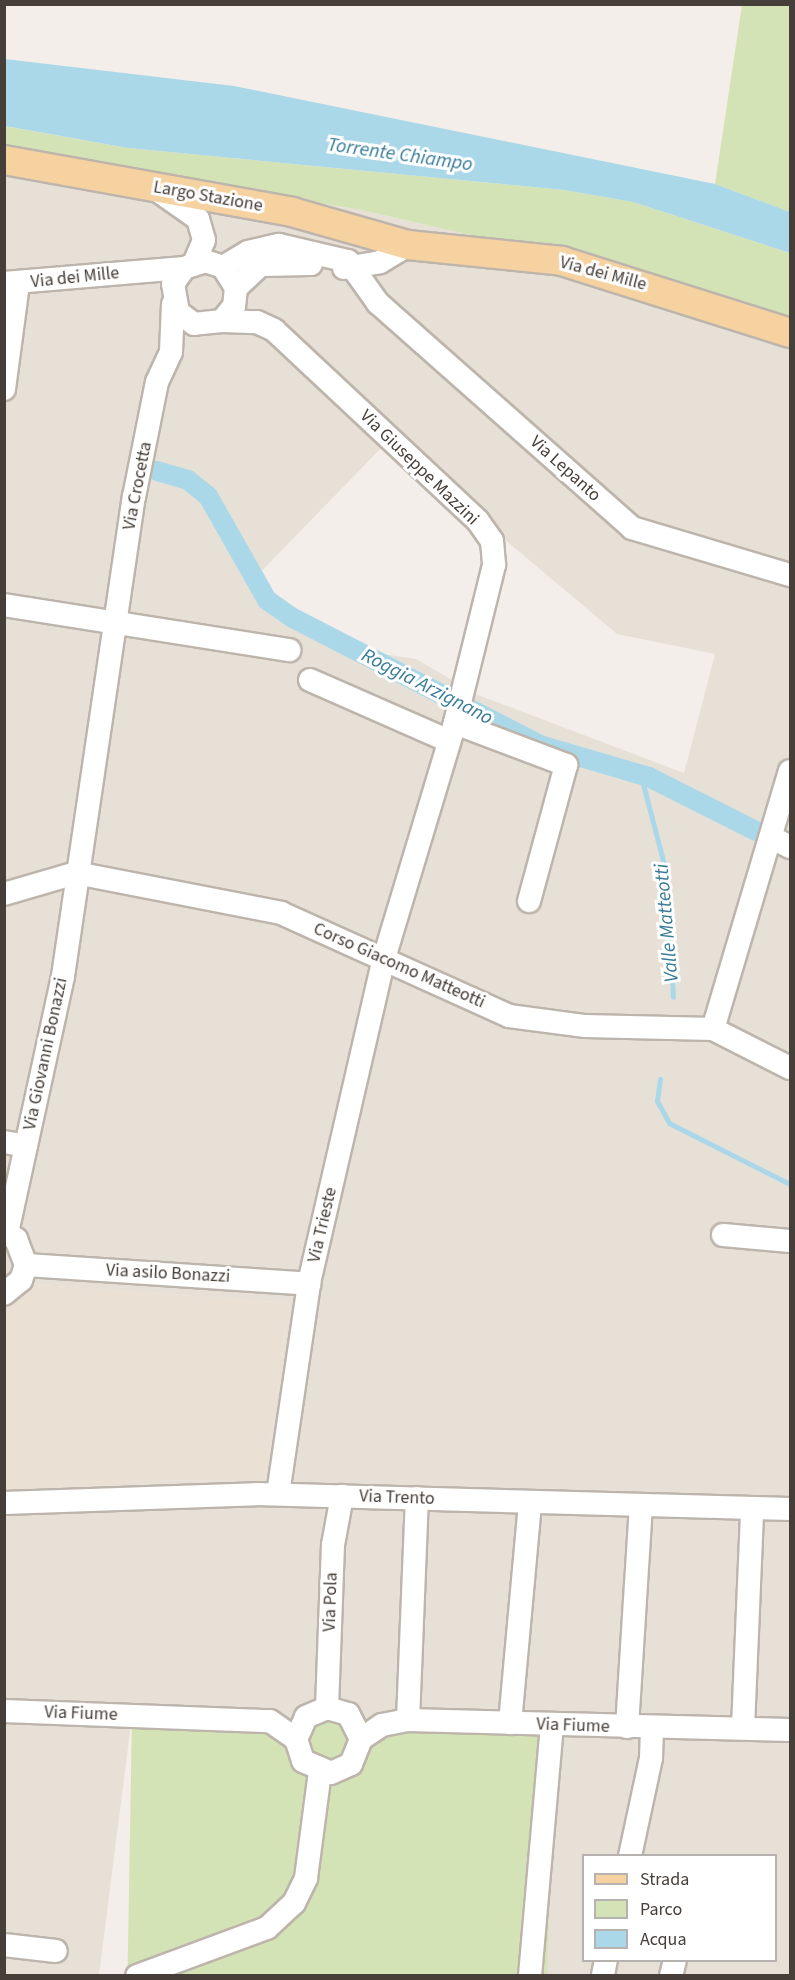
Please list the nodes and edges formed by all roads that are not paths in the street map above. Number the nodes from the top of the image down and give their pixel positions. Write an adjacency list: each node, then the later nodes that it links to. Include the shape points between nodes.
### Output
1 (4, 160): 2 (main road, Largo Stazione)
2 (154, 187): 3 (main road, Largo Stazione, via 292,212); 5 (street, via 198,219 204,240)
3 (408, 245): 4 (street); 14 (main road, Via dei Mille, via 562,261)
4 (380, 262): 7 (street); 12 (street)
5 (189, 265): 6 (street); 8 (street, Via dei Mille); 11 (street)
6 (223, 267): 7 (street, via 248,252 279,245 333,255); 10 (street)
7 (348, 268): 10 (street, via 278,261 249,272); 12 (street, Via Lepanto)
8 (132, 272): 9 (street, Via dei Mille); 11 (street, Via dei Mille)
9 (11, 283): 16 (street)
10 (236, 288): 13 (street, via 234,306)
11 (173, 299): 13 (street, via 194,324); 15 (street, Via Crocetta)
12 (374, 299): 17 (street, Via Lepanto, via 632,528)
13 (218, 322): 15 (street); 22 (street, Via Giuseppe Mazzini, via 257,322 274,330 478,521 492,541 488,602)
14 (790, 333)
15 (171, 352): 19 (street, Via Crocetta, via 157,382)
16 (4, 389)
17 (790, 575)
18 (4, 605): 19 (street)
19 (113, 622): 20 (street); 25 (street, Via Crocetta)
20 (289, 650)
21 (310, 680): 22 (street)
22 (452, 732): 27 (street, via 566,765); 28 (street, Via Trieste)
23 (790, 771): 24 (street)
24 (781, 842): 29 (street)
25 (76, 873): 26 (street, Corso Giacomo Matteotti); 28 (street, Corso Giacomo Matteotti, via 281,913); 31 (street, Via Giovanni Bonazzi, via 63,976)
26 (4, 894)
27 (529, 901)
28 (384, 958): 29 (street, Corso Giacomo Matteotti, via 509,1016 585,1026); 37 (street, Via Trieste)
29 (712, 1029): 30 (street, Corso Giacomo Matteotti)
30 (790, 1068)
31 (15, 1144): 32 (street, Via Giovanni Bonazzi)
32 (13, 1168): 33 (street, Via Giovanni Bonazzi)
33 (6, 1233): 36 (street, via 16,1239)
34 (723, 1235): 35 (street)
35 (790, 1242)
36 (26, 1265): 37 (street, Via asilo Bonazzi); 38 (street, via 21,1280)
37 (309, 1284): 39 (street, Via Trieste)
38 (4, 1294)
39 (278, 1494): 40 (street, Via Trento); 42 (street, Via Trento)
40 (342, 1496): 41 (street, Via Trento); 47 (street, Via Pola, via 333,1545)
41 (417, 1498): 43 (street, Via Trento); 49 (street)
42 (4, 1503)
43 (530, 1505): 44 (street, Via Trento); 50 (street)
44 (641, 1507): 45 (street, Via Trento); 52 (street)
45 (752, 1509): 46 (street, Via Trento); 54 (street)
46 (790, 1509)
47 (327, 1708): 56 (street, via 306,1717); 57 (street, via 348,1714)
48 (4, 1711): 56 (street, Via Fiume, via 270,1721)
49 (408, 1720): 50 (street, Via Fiume); 57 (street, Via Fiume, via 382,1725)
50 (510, 1723): 51 (street, Via Fiume)
51 (552, 1726): 52 (street, Via Fiume); 63 (street)
52 (627, 1727): 53 (street, Via Fiume)
53 (652, 1727): 54 (street, Via Fiume); 59 (street, via 651,1758)
54 (743, 1728): 55 (street, Via Fiume)
55 (790, 1730)
56 (296, 1739): 58 (street, Via Fiume, via 303,1761)
57 (361, 1739): 58 (street, via 351,1764)
58 (320, 1772): 62 (street, via 306,1878 294,1903 267,1928)
59 (630, 1854)
60 (4, 1946): 61 (street)
61 (56, 1951)
62 (137, 1976)
63 (530, 1976)

